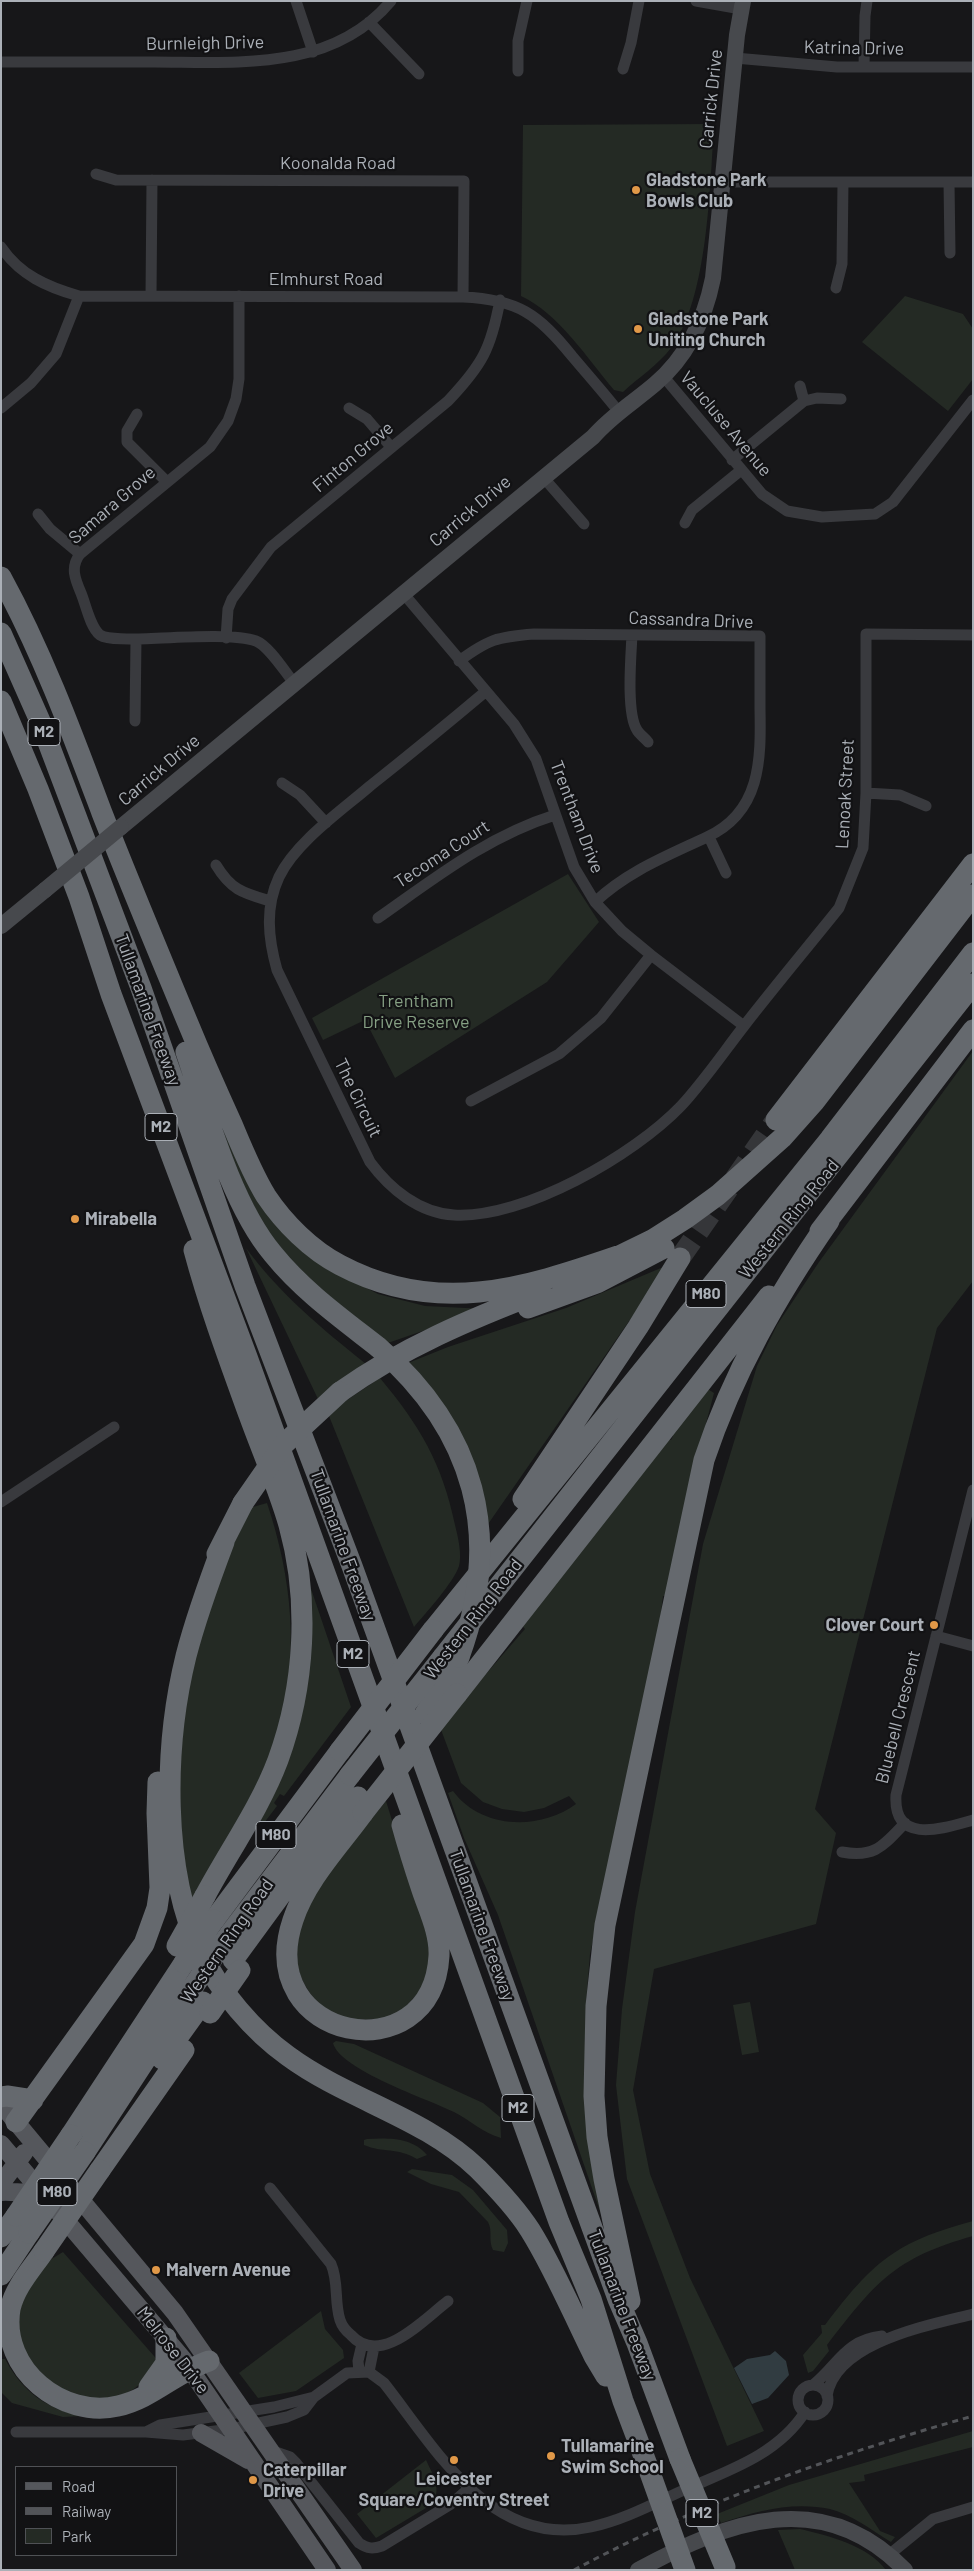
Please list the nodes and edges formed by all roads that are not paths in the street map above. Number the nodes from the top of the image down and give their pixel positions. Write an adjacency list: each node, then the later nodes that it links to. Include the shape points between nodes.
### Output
1 (296, 1): 9 (street)
2 (392, 1): 8 (street, Burnleigh Drive)
3 (527, 1): 15 (street, via 518,41)
4 (639, 1): 14 (street, via 631,43)
5 (696, 1): 7 (street)
6 (867, 1): 12 (street)
7 (742, 5): 10 (street, Carrick Drive)
8 (369, 22): 9 (street, Burnleigh Drive, via 344,40); 16 (street)
9 (313, 52): 11 (street, Burnleigh Drive, via 247,62)
10 (735, 58): 12 (street, Katrina Drive); 19 (street, Carrick Drive)
11 (1, 62)
12 (864, 67): 13 (street, Katrina Drive)
13 (973, 67)
14 (622, 68)
15 (518, 71)
16 (419, 74)
17 (96, 174): 18 (street, Koonalda Road, via 116,180)
18 (152, 180): 28 (street); 30 (street, Koonalda Road, via 464,180)
19 (723, 182): 20 (street); 32 (street, Carrick Drive, via 708,302 679,360)
20 (843, 182): 21 (street); 26 (street, via 842,264)
21 (949, 182): 22 (street); 24 (street)
22 (973, 182)
23 (1, 247): 25 (street, Elmhurst Road)
24 (950, 253)
25 (6, 265): 27 (street, Elmhurst Road, via 55,289)
26 (836, 288)
27 (79, 296): 28 (street, Elmhurst Road); 37 (street, via 56,354 32,383)
28 (151, 296): 29 (street, Elmhurst Road)
29 (239, 296): 30 (street, Elmhurst Road); 45 (street, Samara Grove, via 239,379 228,421 210,447)
30 (463, 297): 31 (street, Elmhurst Road)
31 (500, 300): 39 (street, Elmhurst Road, via 530,312 549,328); 41 (street, Finton Grove, via 489,348 474,374 448,401)
32 (664, 377): 39 (street, Carrick Drive); 42 (street, Vaucluse Avenue)
33 (800, 386): 35 (street)
34 (841, 399): 35 (street)
35 (804, 401): 42 (street)
36 (972, 403): 43 (street, Vaucluse Avenue, via 893,502 875,514 822,517 787,511 762,494)
37 (1, 408)
38 (349, 408): 41 (street, via 367,418)
39 (619, 412): 44 (street, Carrick Drive)
40 (137, 414): 45 (street, via 127,431 127,442)
41 (391, 447): 55 (street, Finton Grove, via 271,547 232,599)
42 (732, 460): 43 (street, Vaucluse Avenue)
43 (740, 471): 47 (street, via 692,510)
44 (543, 477): 48 (street); 51 (street, Carrick Drive)
45 (166, 481): 49 (street, Samara Grove)
46 (38, 514): 49 (street, via 50,529)
47 (685, 523)
48 (584, 524)
49 (80, 554): 56 (street, Samara Grove, via 75,560 74,575 98,633 111,638)
50 (1, 577): 71 (highway, via 67,720)
51 (403, 593): 57 (street, Trentham Drive); 58 (street, Carrick Drive)
52 (1, 633): 127 (highway, Tullamarine Freeway / M2, via 40,721 112,908 245,1286 352,1566)
53 (632, 635): 57 (street, Cassandra Drive, via 502,636 484,643); 62 (street, via 633,719 637,730); 68 (street, Cassandra Drive, via 760,636 758,773 751,794 738,813)
54 (973, 635): 64 (street, Lenoak Street, via 866,634)
55 (226, 638): 56 (street, Samara Grove); 58 (street, Samara Grove, via 257,641)
56 (136, 639): 61 (street)
57 (459, 660): 59 (street, Trentham Drive)
58 (294, 683): 78 (street, Carrick Drive, bridge)
59 (485, 692): 66 (street, Trentham Drive, via 514,724 536,759); 67 (street, The Circuit)
60 (1, 701): 82 (highway, Tullamarine Freeway / M2, via 53,827)
61 (135, 721)
62 (648, 742)
63 (282, 783): 67 (street, via 300,795)
64 (866, 793): 65 (street, via 900,795); 83 (street, Lenoak Street, via 863,848 839,908)
65 (926, 806)
66 (555, 816): 75 (street, Trentham Drive, via 574,868); 76 (street, Tecoma Court, via 510,831 475,850)
67 (326, 823): 74 (street, The Circuit, via 291,858)
68 (709, 837): 72 (street); 75 (street, Cassandra Drive, via 654,861 609,889)
69 (973, 864): 86 (highway)
70 (216, 865): 74 (street, via 233,887)
71 (125, 872): 88 (highway, via 257,1180 280,1213 307,1242 337,1264 370,1280 437,1293 482,1293 520,1286); 100 (highway, bridge, via 237,1195 248,1216 268,1248 300,1285 386,1353 422,1390 451,1435 465,1466 474,1499 479,1526 480,1567 471,1620 459,1657 425,1714)
72 (726, 873)
73 (973, 896): 88 (highway, via 814,1102 782,1138 725,1189 685,1219)
74 (270, 901): 83 (street, The Circuit, via 270,944 277,970 370,1162 398,1192 411,1202 431,1210 473,1215 519,1204 600,1168 657,1128 680,1106)
75 (595, 902): 80 (street, Trentham Drive, via 622,931)
76 (378, 918)
77 (973, 920): 90 (highway, via 828,1107 795,1144 728,1205 687,1235 605,1279)
78 (1, 926)
79 (973, 953): 97 (highway, Western Ring Road / M80, via 830,1139)
80 (651, 955): 83 (street, Trentham Drive); 85 (street, via 601,1018 559,1054)
81 (973, 984): 105 (highway, Western Ring Road / M80, bridge, via 350,1775)
82 (111, 994): 93 (highway, Tullamarine Freeway / M2, via 247,1357); 104 (highway, bridge, via 202,1280 289,1525 302,1628 300,1668 283,1746 268,1783 205,1896)
83 (744, 1026)
84 (973, 1030): 87 (highway)
85 (471, 1101)
86 (776, 1120)
87 (828, 1221): 100 (highway, bridge, via 457,1694); 127 (highway, via 792,1275 730,1388 704,1460 604,1925 596,2006 594,2096 604,2179)
88 (618, 1256): 90 (highway, via 585,1273 464,1322)
89 (680, 1258): 97 (highway, via 564,1439)
90 (421, 1344): 96 (highway, bridge, via 376,1367 340,1392 284,1444 243,1503)
91 (114, 1427): 94 (street)
92 (973, 1490): 95 (street, Bluebell Crescent)
93 (294, 1494): 100 (highway, via 439,1944 435,1978 418,2007 394,2024 359,2031 325,2021 306,2004 292,1981 287,1949 292,1922 306,1892); 137 (highway, Tullamarine Freeway / M2, via 559,2222 591,2299)
94 (1, 1502)
95 (970, 1517): 98 (street, Bluebell Crescent)
96 (224, 1542): 108 (highway, via 198,1591 177,1650 168,1692 158,1763 160,1888 150,1930 138,1956); 137 (highway, via 186,1658 173,1747 172,1824 177,1870 200,1952 212,1974 243,2014 287,2056 337,2086 426,2130 469,2162 496,2188 530,2230 594,2356)
97 (433, 1630): 104 (highway, Western Ring Road / M80, bridge, via 214,1920)
98 (936, 1636): 99 (street); 102 (street, Bluebell Crescent, via 896,1795 896,1805)
99 (973, 1646)
100 (361, 1805): 105 (highway, via 297,1894)
101 (973, 1820): 102 (street, via 927,1832)
102 (905, 1823): 103 (street, via 868,1854)
103 (842, 1852)
104 (180, 1954): 119 (highway, M80, bridge, via 144,2004 114,2066 71,2135)
105 (232, 1958): 106 (highway, Western Ring Road / M80, bridge); 106 (highway, bridge)
106 (202, 2001): 113 (highway, Western Ring Road / M80); 113 (highway)
107 (1, 2097): 108 (highway)
108 (33, 2100): 110 (highway)
109 (1, 2104): 110 (main road, Melrose Drive)
110 (16, 2122): 111 (main road); 112 (main road, Melrose Drive)
111 (1, 2143): 114 (main road, Melrose Drive)
112 (32, 2143): 114 (main road); 130 (main road, Melrose Drive, via 161,2296)
113 (93, 2160): 120 (highway, Western Ring Road / M80, bridge)
114 (17, 2162): 115 (main road); 117 (main road, Melrose Drive)
115 (1, 2184)
116 (270, 2188): 128 (street, via 330,2264 335,2275 341,2322)
117 (40, 2191): 118 (main road, via 29,2194); 126 (main road, Melrose Drive)
118 (1, 2192)
119 (1, 2237)
120 (36, 2242): 121 (highway, Western Ring Road / M80); 122 (highway); 134 (highway, via 9,2311 9,2335 16,2358 25,2371 44,2391 72,2405 117,2407)
121 (1, 2275)
122 (1, 2290)
123 (448, 2300): 129 (street, via 397,2340)
124 (973, 2314): 125 (street)
125 (896, 2335): 133 (street, via 857,2342); 135 (street, via 877,2342 850,2362 832,2384)
126 (166, 2338): 131 (main road, Melrose Drive); 134 (highway, via 166,2363)
127 (637, 2343): 149 (highway, Tullamarine Freeway / M2, bridge)
128 (362, 2344): 129 (street); 132 (street, via 358,2361)
129 (374, 2346): 132 (street)
130 (209, 2361): 131 (highway); 139 (main road, Melrose Drive)
131 (189, 2368): 134 (highway); 140 (main road, Melrose Drive)
132 (364, 2372): 136 (street, via 344,2374); 146 (street, via 384,2383)
133 (813, 2385): 135 (street, via 822,2388); 138 (street, via 805,2388 799,2396 799,2405)
134 (144, 2396)
135 (827, 2396): 138 (street, via 828,2403 822,2412 815,2415)
136 (314, 2397): 139 (street, via 274,2407); 139 (street, via 304,2410 296,2414)
137 (623, 2401): 153 (highway, Tullamarine Freeway / M2, bridge)
138 (805, 2412): 146 (street, via 792,2429 760,2455 630,2514 592,2527 561,2529 519,2521 492,2508)
139 (250, 2418): 140 (street); 140 (street); 144 (main road, Melrose Drive)
140 (226, 2422): 142 (street, via 160,2425); 143 (street); 145 (main road, Melrose Drive)
141 (16, 2432): 142 (street)
142 (146, 2432): 143 (street, via 166,2435)
143 (201, 2433): 145 (main road)
144 (270, 2450): 146 (street, via 290,2457 296,2463 366,2548 374,2549 438,2513); 151 (main road, Melrose Drive)
145 (255, 2464): 150 (main road, Melrose Drive)
146 (468, 2489)
147 (973, 2507): 148 (street, via 933,2519)
148 (890, 2554): 152 (street, via 847,2528 830,2522 792,2517 732,2527); 154 (street)
149 (725, 2569)
150 (327, 2570)
151 (353, 2570)
152 (638, 2570)
153 (685, 2570)
154 (905, 2570)

